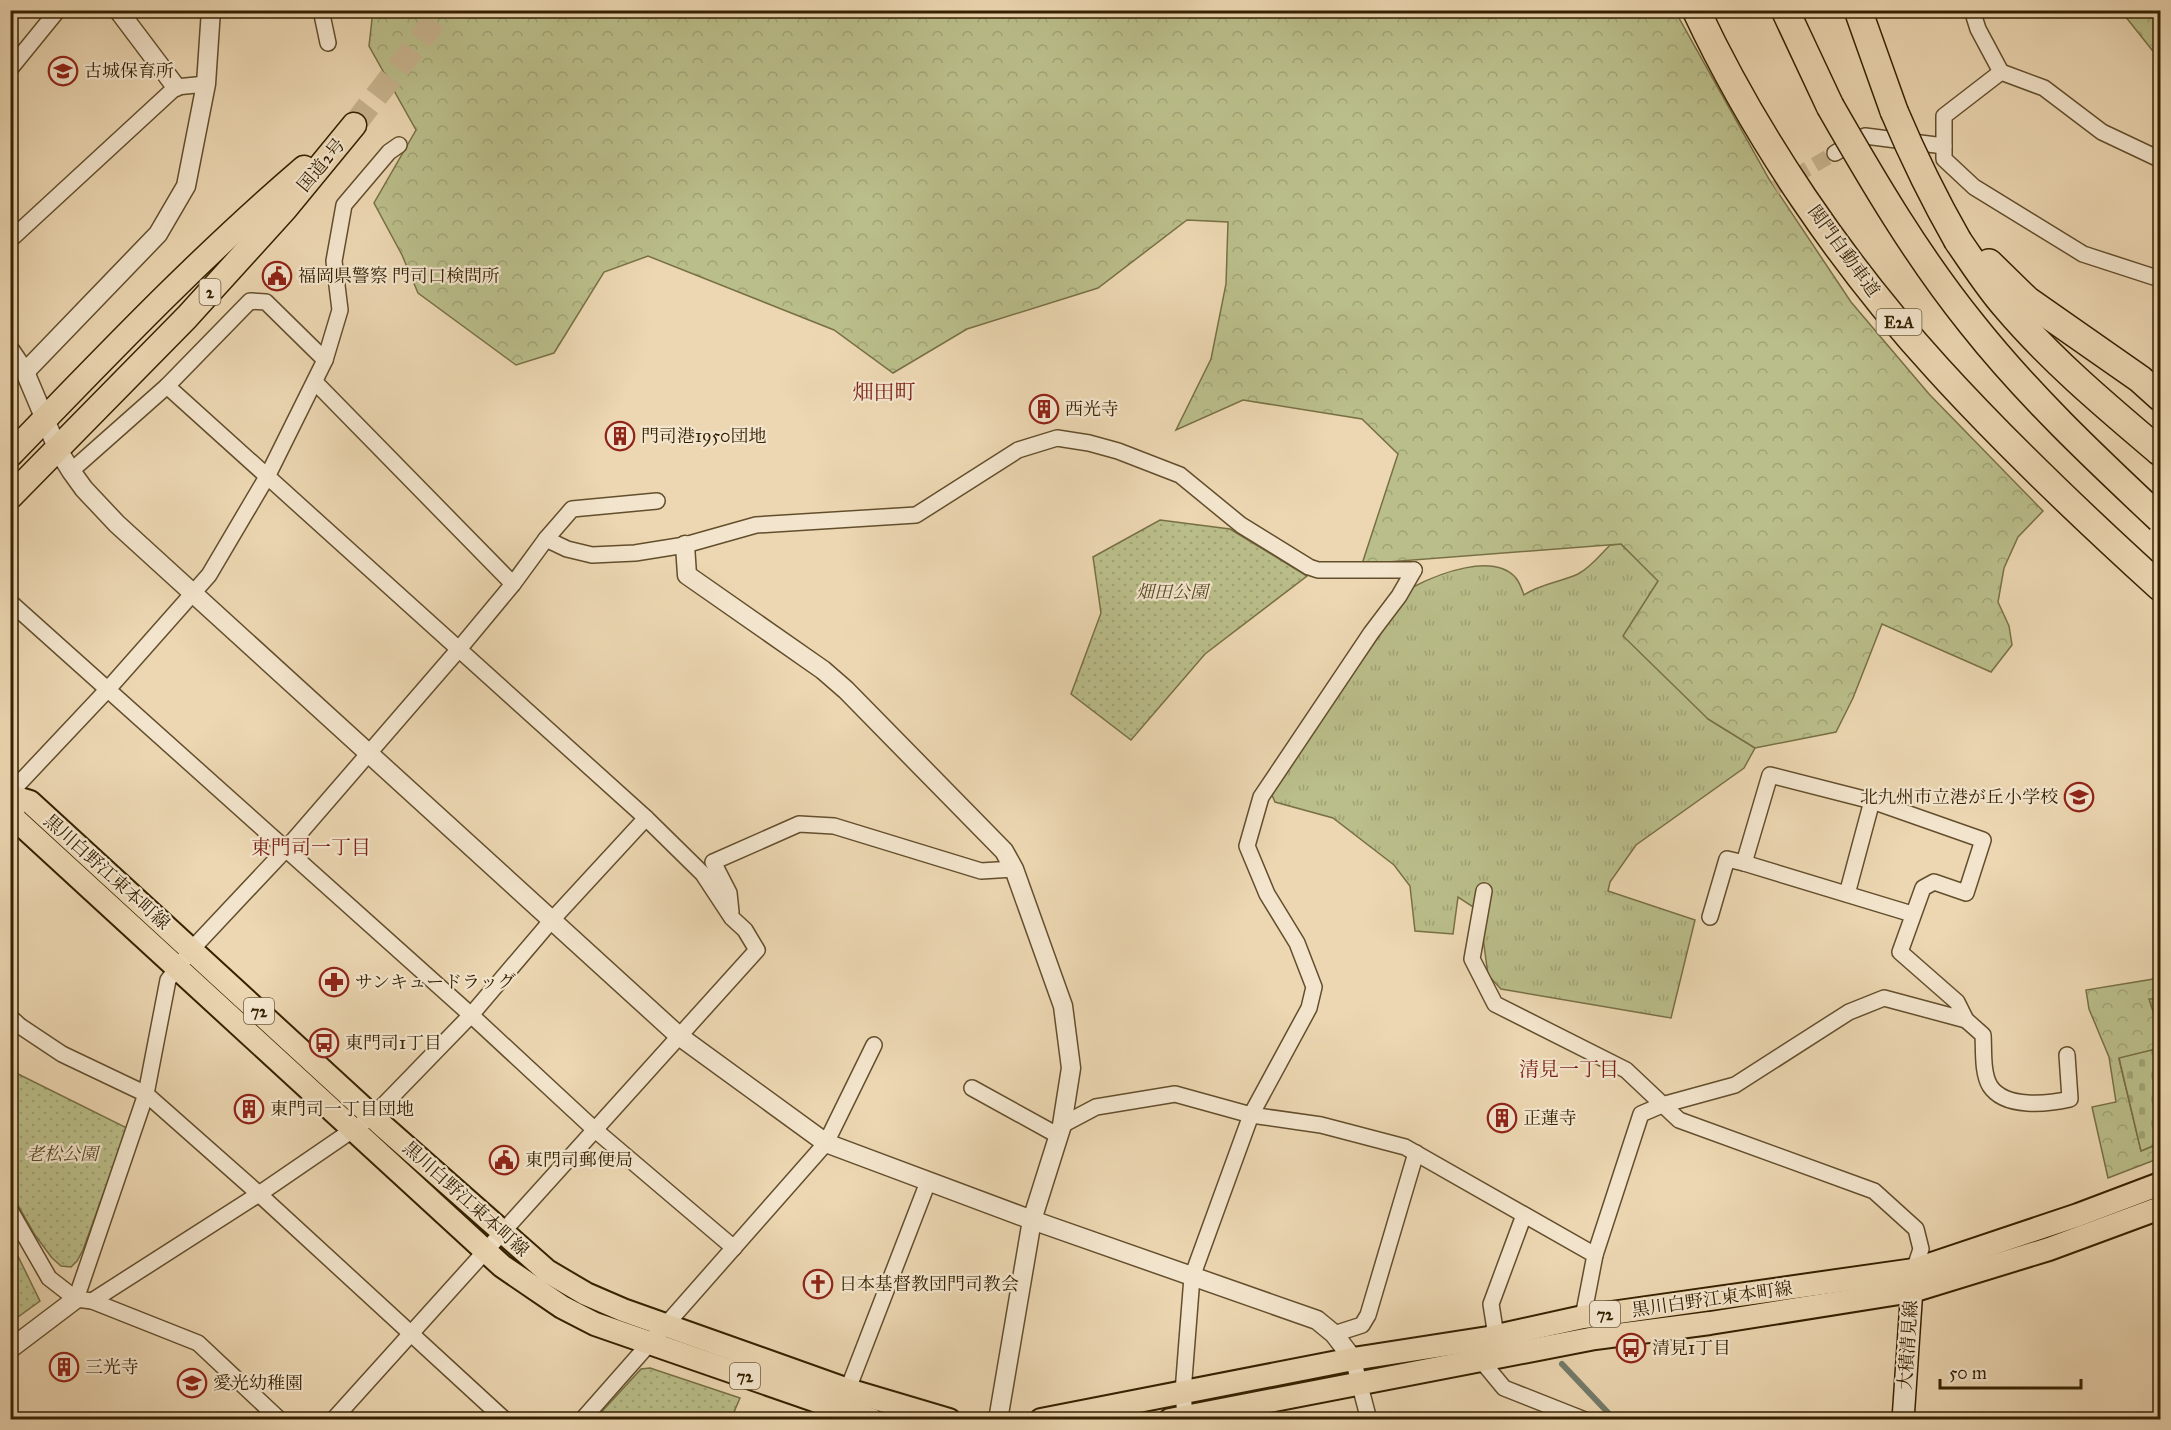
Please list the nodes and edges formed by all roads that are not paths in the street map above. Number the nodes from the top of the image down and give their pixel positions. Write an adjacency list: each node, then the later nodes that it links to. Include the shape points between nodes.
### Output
1 (58, 10): 11 (street)
2 (118, 10): 14 (street)
3 (211, 10): 13 (street)
4 (321, 10): 10 (street)
5 (1696, 10): 41 (highway, 関門自動車道 / E2A, via 1783,165 1884,305 1989,424)
6 (1785, 10): 37 (highway, bridge, via 1830,106 1926,263 2028,390)
7 (1858, 10): 15 (highway)
8 (1869, 10): 15 (highway)
9 (1972, 10): 12 (street)
10 (328, 43)
11 (10, 69)
12 (2001, 72): 17 (street, via 1944,116); 19 (street, via 2044,88 2102,132)
13 (206, 84): 14 (street); 25 (street, via 186,186 158,234)
14 (176, 87): 21 (street)
15 (1899, 109): 20 (highway)
16 (399, 145): 24 (street, via 344,205 334,261 340,310)
17 (1944, 146): 18 (street, via 1865,136); 22 (street, via 1944,159 1974,187 2083,254)
18 (1835, 153)
19 (2160, 158)
20 (1963, 239): 28 (highway, via 2027,300); 31 (highway, via 2005,307 2038,343)
21 (10, 240)
22 (2160, 279)
23 (10, 350): 25 (street)
24 (325, 360): 26 (street); 27 (street, via 266,302 250,301)
25 (25, 372): 29 (street)
26 (315, 382): 34 (street); 40 (street)
27 (167, 386): 33 (street); 34 (street)
28 (2160, 397)
29 (45, 420): 30 (street); 30 (highway, 国道2号 / 2, via 258,207 354,125 285,209 187,317); 32 (highway, 国道2号 / 2)
30 (58, 450): 33 (street); 35 (highway, 国道2号 / 2)
31 (2160, 452)
32 (10, 455)
33 (71, 471): 42 (street, via 117,524)
34 (268, 475): 42 (street, via 210,574); 44 (street)
35 (10, 497)
36 (657, 501): 38 (street, via 572,509)
37 (2160, 519)
38 (546, 539): 39 (street, via 592,555); 40 (street)
39 (685, 546): 53 (street, via 687,575 846,690 1004,851); 71 (street, via 756,525 916,515 1018,450 1057,438 1118,451 1180,475 1241,525 1309,567 1414,570 1261,797 1246,846 1267,894 1297,943 1314,987 1309,1008)
40 (513, 584): 44 (street)
41 (2160, 587)
42 (193, 594): 45 (street); 46 (street)
43 (10, 602): 45 (street)
44 (459, 649): 46 (street); 50 (street)
45 (109, 688): 47 (street); 51 (street)
46 (368, 754): 51 (street); 59 (street)
47 (10, 794): 60 (main road, 黒川白野江東本町線 / 72, via 30,802)
48 (1872, 801): 52 (street, via 1770,775); 55 (street); 56 (street, via 1983,840 1966,893 1934,882 1923,888)
49 (10, 805): 61 (main road, 黒川白野江東本町線 / 72, via 15,819)
50 (646, 818): 58 (street, via 703,874); 59 (street)
51 (286, 849): 60 (street); 62 (street)
52 (1744, 863): 55 (street); 57 (street, via 1727,859)
53 (1014, 869): 58 (street, via 981,871 834,826 799,824 713,862 729,893); 75 (street, via 1064,1006 1071,1068)
54 (1484, 891): 70 (street, via 1472,959 1495,1004 1626,1070)
55 (1847, 894): 56 (street)
56 (1912, 914): 64 (street, via 1900,952 1957,1002)
57 (1710, 917)
58 (732, 918): 65 (street, via 757,950)
59 (551, 921): 62 (street); 65 (street)
60 (192, 949): 61 (street); 72 (main road, 黒川白野江東本町線 / 72)
61 (176, 968): 69 (street, via 167,982); 74 (main road, 黒川白野江東本町線 / 72)
62 (471, 1015): 72 (street); 73 (street)
63 (10, 1017): 69 (street, via 62,1054)
64 (1966, 1020): 67 (street, via 1983,1035 1990,1086 2025,1104 2070,1099); 70 (street, via 1884,998 1849,1012 1735,1085)
65 (679, 1036): 73 (street); 76 (street)
66 (874, 1046): 76 (street)
67 (2067, 1055)
68 (972, 1088): 75 (street)
69 (146, 1094): 80 (street); 91 (street)
70 (1662, 1105): 88 (street, via 1641,1114); 90 (street, via 1679,1120 1874,1191 1916,1229 1922,1249)
71 (1251, 1115): 75 (street, via 1174,1094 1096,1107); 77 (street, via 1321,1125); 89 (street)
72 (373, 1116): 74 (street); 85 (main road, 黒川白野江東本町線 / 72)
73 (594, 1129): 85 (street); 86 (street)
74 (353, 1130): 80 (street); 87 (main road, 黒川白野江東本町線 / 72)
75 (1061, 1130): 84 (street)
76 (826, 1143): 78 (street); 86 (street)
77 (1416, 1153): 83 (street); 95 (street, via 1368,1315 1362,1324)
78 (928, 1182): 84 (street); 103 (street)
79 (2160, 1184): 90 (main road, 黒川白野江東本町線 / 72)
80 (259, 1194): 91 (street); 94 (street)
81 (2160, 1208): 90 (main road, 黒川白野江東本町線 / 72, via 2049,1249)
82 (10, 1210): 91 (street, via 49,1278)
83 (1524, 1215): 88 (street); 96 (street, via 1491,1304)
84 (1032, 1220): 89 (street); 111 (street)
85 (503, 1233): 87 (street); 93 (main road, 黒川白野江東本町線 / 72, via 548,1271 586,1294)
86 (734, 1248): 93 (street)
87 (485, 1252): 94 (street); 97 (main road, 黒川白野江東本町線 / 72, via 562,1306 595,1324)
88 (1595, 1256): 92 (street)
89 (1192, 1277): 95 (street, via 1317,1320); 102 (street)
90 (1913, 1281): 92 (main road, 黒川白野江東本町線 / 72); 100 (main road, 黒川白野江東本町線 / 72, via 1710,1323); 115 (main road, 大積清見線)
91 (84, 1300): 98 (street); 105 (street, via 198,1343)
92 (1582, 1317): 96 (main road, 黒川白野江東本町線 / 72)
93 (666, 1325): 97 (street); 103 (main road, 黒川白野江東本町線 / 72)
94 (410, 1333): 106 (street); 107 (street)
95 (1334, 1334): 99 (street)
96 (1496, 1336): 99 (main road, 黒川白野江東本町線 / 72)
97 (651, 1343): 103 (main road, 黒川白野江東本町線 / 72); 108 (street)
98 (10, 1348)
99 (1353, 1359): 101 (street); 102 (main road, 黒川白野江東本町線 / 72)
100 (1480, 1359): 101 (main road, 黒川白野江東本町線 / 72); 114 (street, via 1504,1388)
101 (1359, 1383): 104 (main road, 黒川白野江東本町線 / 72); 113 (street)
102 (1183, 1392): 104 (street); 112 (main road, 黒川白野江東本町線 / 72)
103 (841, 1406): 109 (main road, 黒川白野江東本町線 / 72); 110 (main road, 黒川白野江東本町線 / 72)
104 (1177, 1418)
105 (280, 1419)
106 (333, 1419)
107 (505, 1419)
108 (582, 1419)
109 (872, 1419)
110 (949, 1419)
111 (998, 1419)
112 (1041, 1419)
113 (1369, 1419)
114 (1585, 1419)
115 (1903, 1419)

